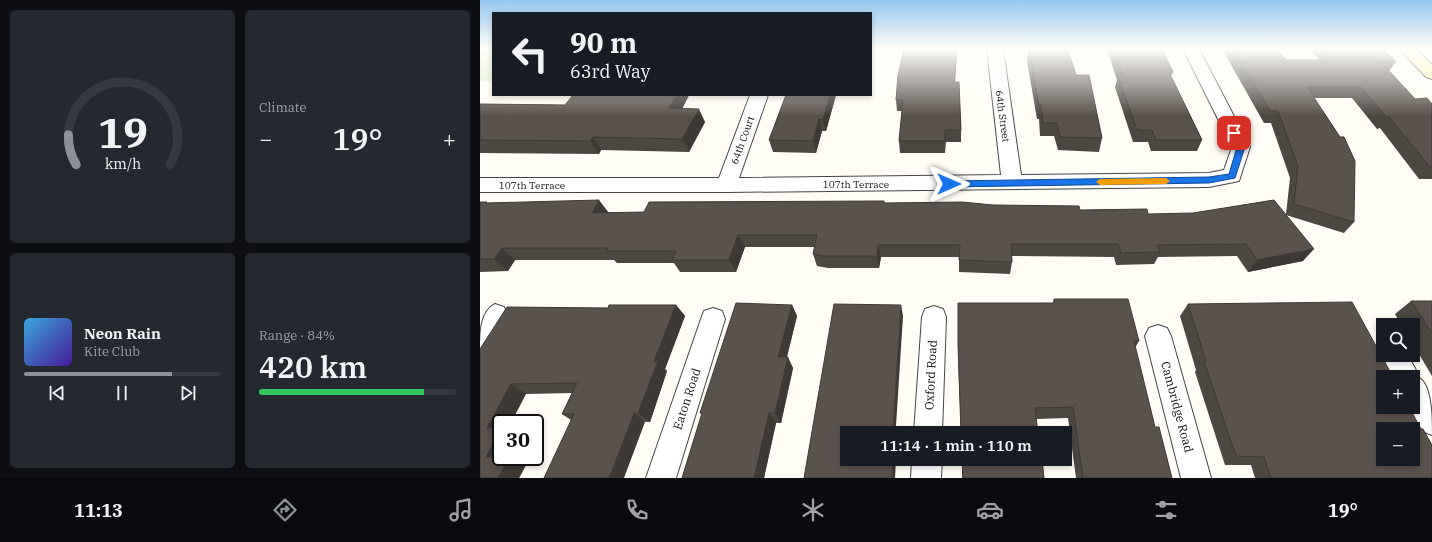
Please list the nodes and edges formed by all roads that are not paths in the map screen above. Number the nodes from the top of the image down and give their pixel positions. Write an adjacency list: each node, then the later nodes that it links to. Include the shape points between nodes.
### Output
1 (998, 71): 4 (street, 64th Street)
2 (1202, 71): 4 (street, 107th Terrace, via 1241,147 1232,176 1209,180)
3 (759, 96): 6 (street, 64th Court)
4 (1012, 183): 6 (street, 107th Terrace)
5 (480, 185): 6 (street, 107th Terrace)
6 (726, 185)
7 (495, 315): 11 (street)
8 (934, 317): 14 (street, Oxford Road)
9 (713, 319): 16 (street, Eaton Road)
10 (1158, 336): 18 (street, Cambridge Road)
11 (480, 340)
12 (1420, 401): 13 (street)
13 (1432, 421)
14 (928, 426)
15 (927, 466): 17 (street)
16 (661, 478)
17 (926, 478)
18 (1196, 478)

